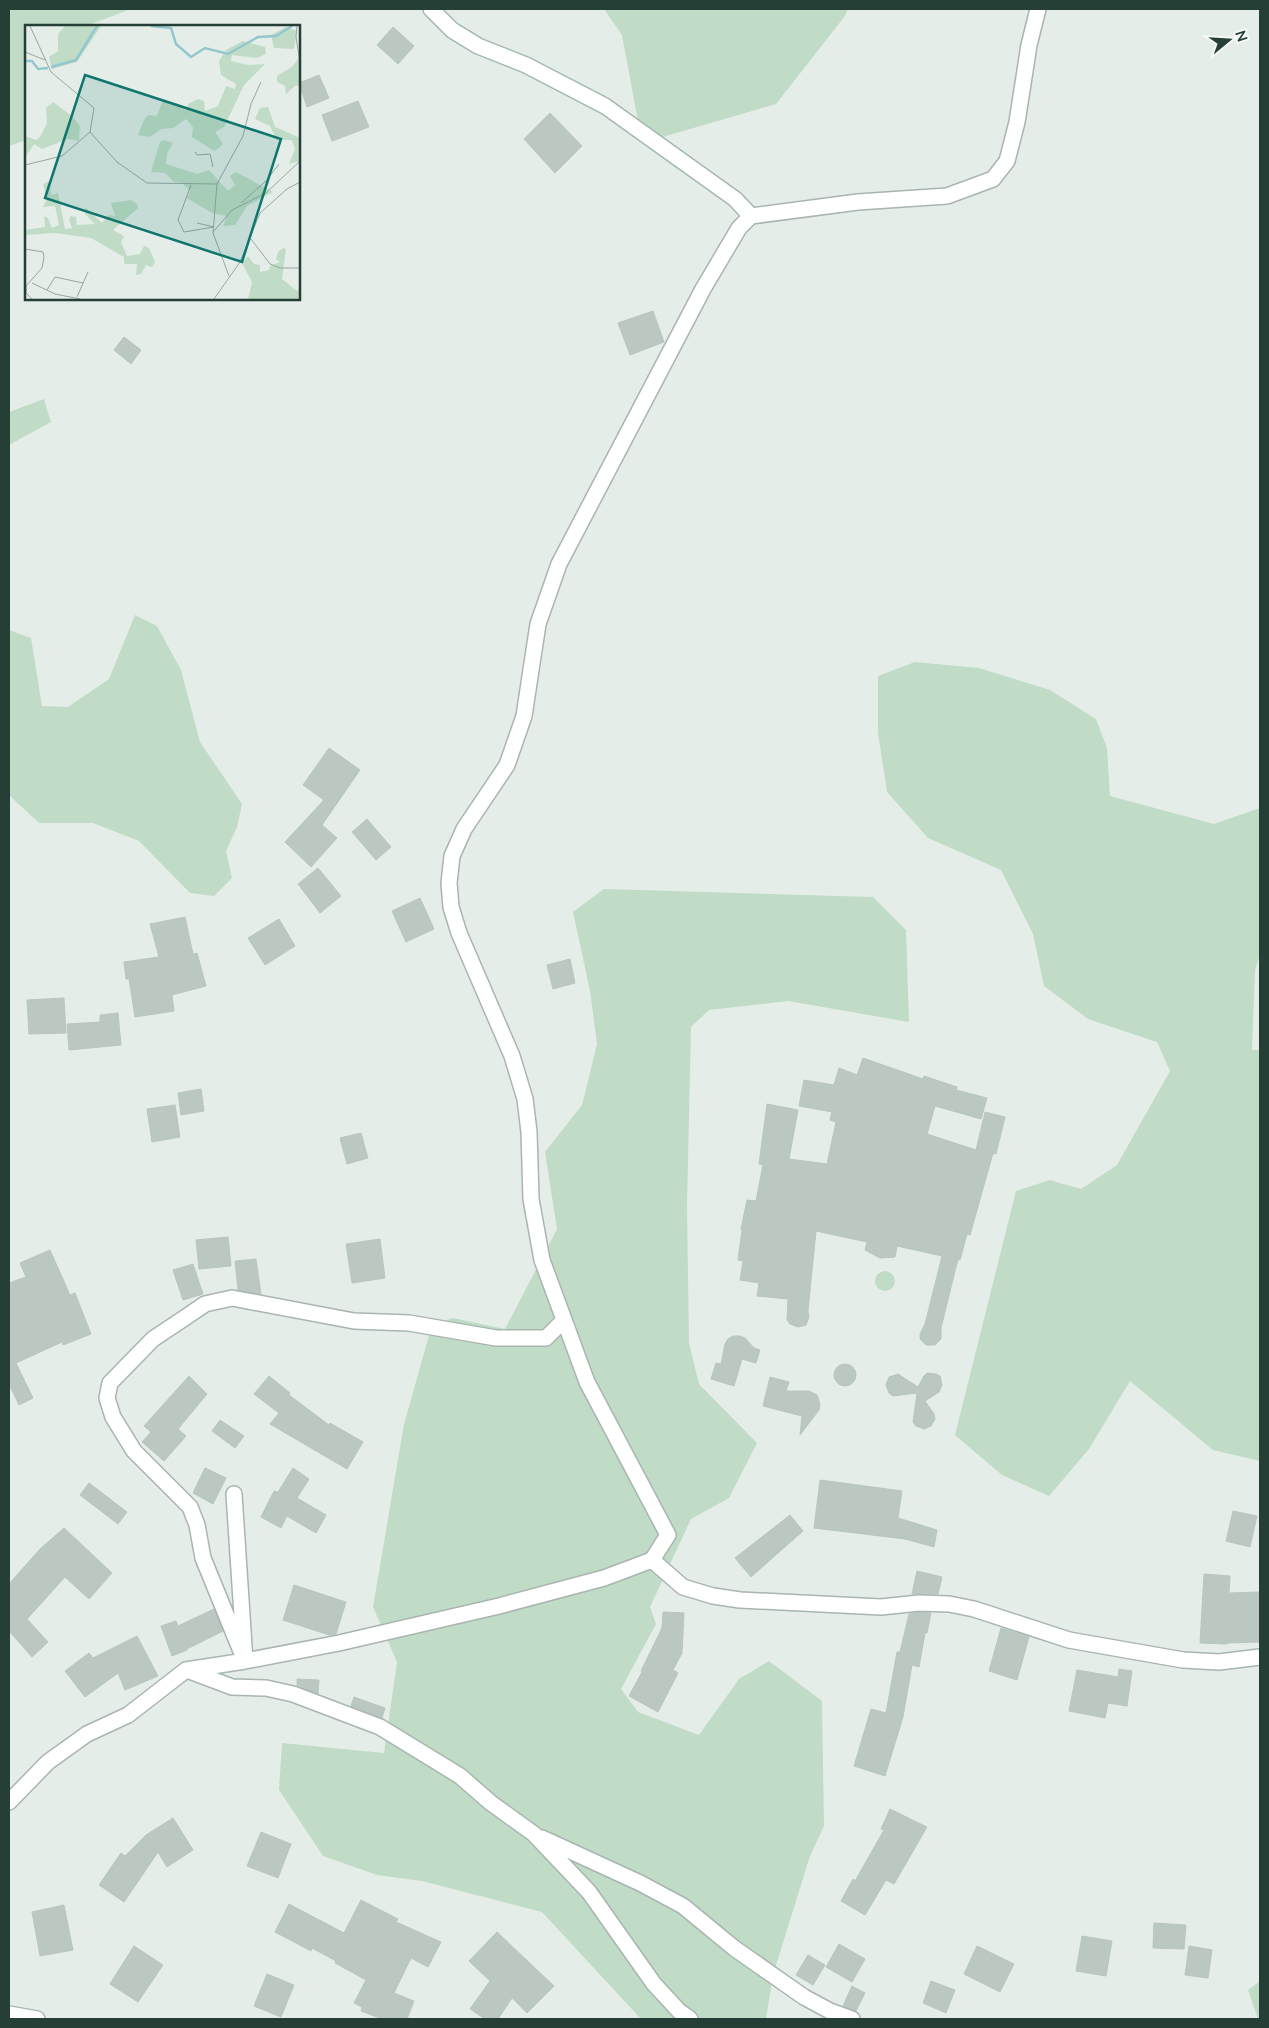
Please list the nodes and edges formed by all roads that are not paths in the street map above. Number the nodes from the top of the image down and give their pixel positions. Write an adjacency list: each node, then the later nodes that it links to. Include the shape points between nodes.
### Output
1 (431, 9): 3 (street, via 452,30 478,46 526,65 605,106 735,199)
2 (1038, 9): 3 (street, via 1007,161 992,179 947,196 858,202)
3 (751, 216): 4 (street, via 739,228 703,288 559,564 538,624 524,716 510,757 464,829 452,856 451,907 512,1056 525,1098 531,1199 537,1234 542,1260)
4 (564, 1321): 6 (street, via 587,1382 668,1534); 8 (street, via 546,1338 496,1338 409,1323 354,1321 232,1298 205,1304 153,1339 110,1383 108,1398 113,1417 134,1451 190,1507 197,1524 203,1558)
5 (234, 1494): 8 (street)
6 (652, 1560): 7 (street, via 683,1587 713,1596 881,1607 949,1604 1069,1640 1183,1660 1219,1662); 8 (street, via 604,1578 499,1606 340,1643)
7 (1260, 1657)
8 (245, 1661): 9 (street)
9 (186, 1670): 10 (street, via 128,1715 86,1734 48,1762); 11 (street, via 232,1687 266,1688 293,1694 380,1727 460,1776)
10 (9, 1802)
11 (534, 1834): 14 (street, via 589,1892 654,1984); 15 (street, via 683,1906 734,1948 804,1997)
12 (9, 2014): 13 (street)
13 (36, 2019)
14 (690, 2019)
15 (852, 2019)

